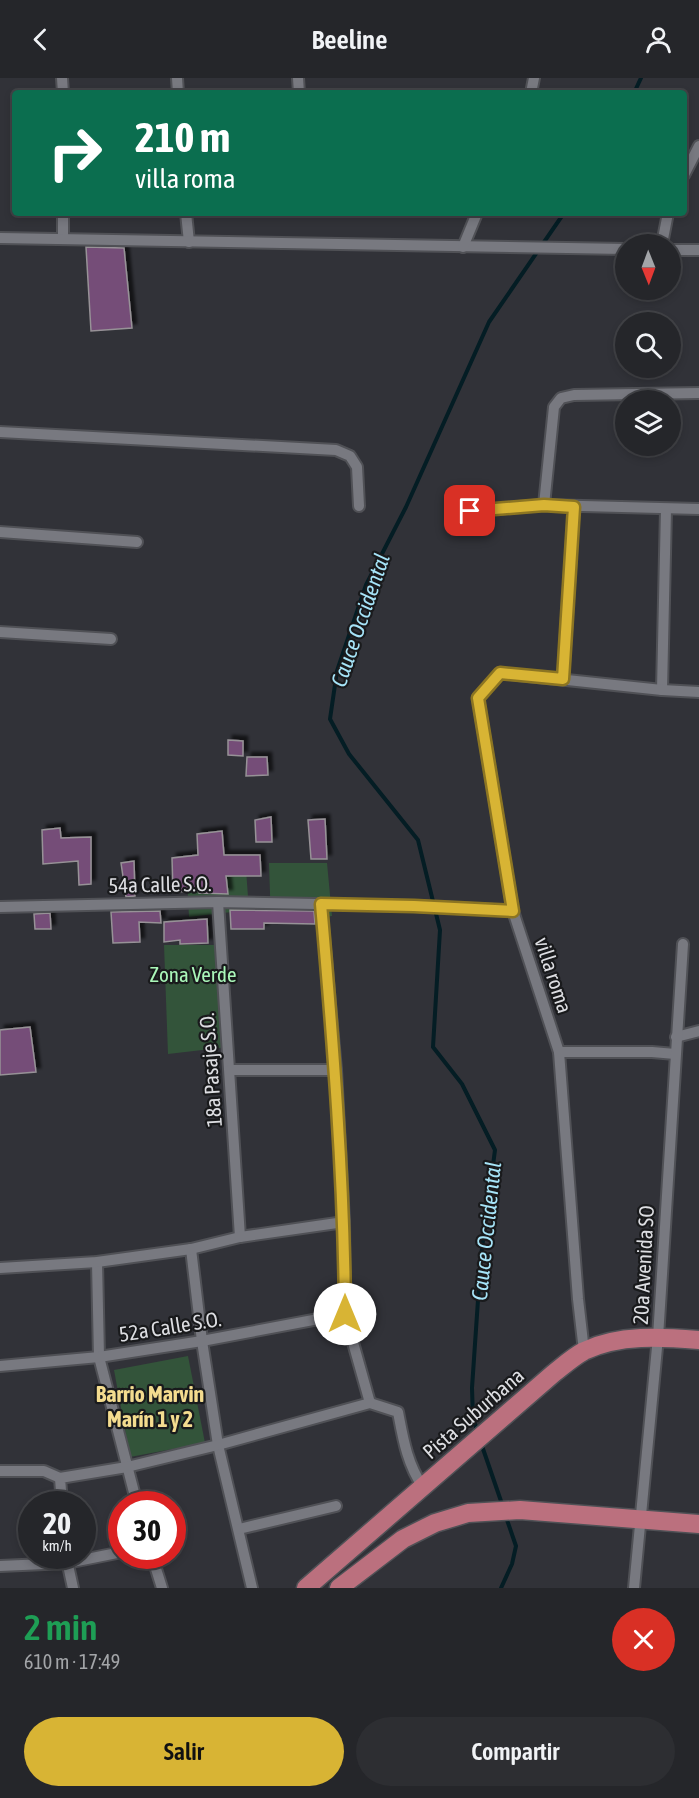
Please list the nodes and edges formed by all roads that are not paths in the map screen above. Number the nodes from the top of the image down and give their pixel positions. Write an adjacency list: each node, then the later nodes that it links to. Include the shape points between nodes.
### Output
1 (699, 146): 2 (street)
2 (687, 169)
3 (63, 216): 9 (street)
4 (186, 216): 10 (street)
5 (476, 216): 11 (street)
6 (667, 216): 7 (street)
7 (664, 234)
8 (0, 238): 9 (street)
9 (63, 239): 10 (street)
10 (189, 242): 11 (street)
11 (463, 247): 12 (street)
12 (615, 249)
13 (681, 250): 14 (street)
14 (699, 250)
15 (699, 393): 17 (street, via 561,398 554,408)
16 (0, 432): 18 (street, via 336,450 350,456 357,467)
17 (544, 505): 19 (street); 22 (street)
18 (358, 506)
19 (574, 507): 20 (street); 27 (street)
20 (666, 509): 21 (street); 28 (street)
21 (699, 509)
22 (470, 511)
23 (0, 532): 24 (street)
24 (137, 542)
25 (0, 632): 26 (street)
26 (111, 639)
27 (563, 679): 28 (street); 33 (street, villa roma, via 500,673 478,698)
28 (662, 690): 29 (street)
29 (699, 692)
30 (218, 902): 31 (street, 54a Calle S.O.); 32 (street, 54a Calle S.O.); 39 (street, 18a Pasaje S.O.)
31 (321, 904): 33 (street); 40 (street)
32 (0, 907)
33 (513, 911): 37 (street, villa roma)
34 (683, 944): 36 (street, 20a Avenida SO)
35 (699, 1031): 36 (street)
36 (676, 1037): 38 (street, 20a Avenida SO)
37 (559, 1052): 38 (street); 50 (street, villa roma)
38 (675, 1054): 47 (street, 20a Avenida SO)
39 (230, 1070): 40 (street); 42 (street, 18a Pasaje S.O.)
40 (336, 1070): 41 (street)
41 (344, 1222): 42 (street); 46 (street)
42 (240, 1237): 43 (street)
43 (191, 1249): 44 (street); 49 (street)
44 (97, 1262): 45 (street); 51 (street)
45 (0, 1268)
46 (345, 1314): 49 (street, 52a Calle S.O.); 53 (street)
47 (658, 1337): 48 (main road, Pista Suburbana); 50 (main road, Pista Suburbana, via 613,1342); 62 (street, 20a Avenida SO)
48 (699, 1340)
49 (202, 1341): 51 (street, 52a Calle S.O.); 54 (street)
50 (584, 1351): 58 (main road, Pista Suburbana)
51 (99, 1357): 52 (street, 52a Calle S.O.); 55 (street)
52 (0, 1366)
53 (370, 1403): 54 (street); 58 (street, via 398,1412 414,1474)
54 (218, 1445): 55 (street); 64 (street)
55 (127, 1467): 57 (street); 60 (street)
56 (0, 1471): 57 (street, via 44,1471)
57 (60, 1478): 59 (street)
58 (423, 1487): 72 (main road, Pista Suburbana)
59 (61, 1491)
60 (133, 1491)
61 (336, 1506): 64 (street)
62 (641, 1519): 63 (main road); 73 (main road, via 520,1510 468,1513 435,1523 404,1539); 74 (street, 20a Avenida SO)
63 (699, 1524)
64 (239, 1529): 71 (street)
65 (18, 1564): 66 (street)
66 (0, 1566)
67 (68, 1569): 69 (street)
68 (156, 1569): 70 (street)
69 (73, 1588)
70 (162, 1588)
71 (252, 1588)
72 (306, 1588)
73 (339, 1588)
74 (634, 1588)

